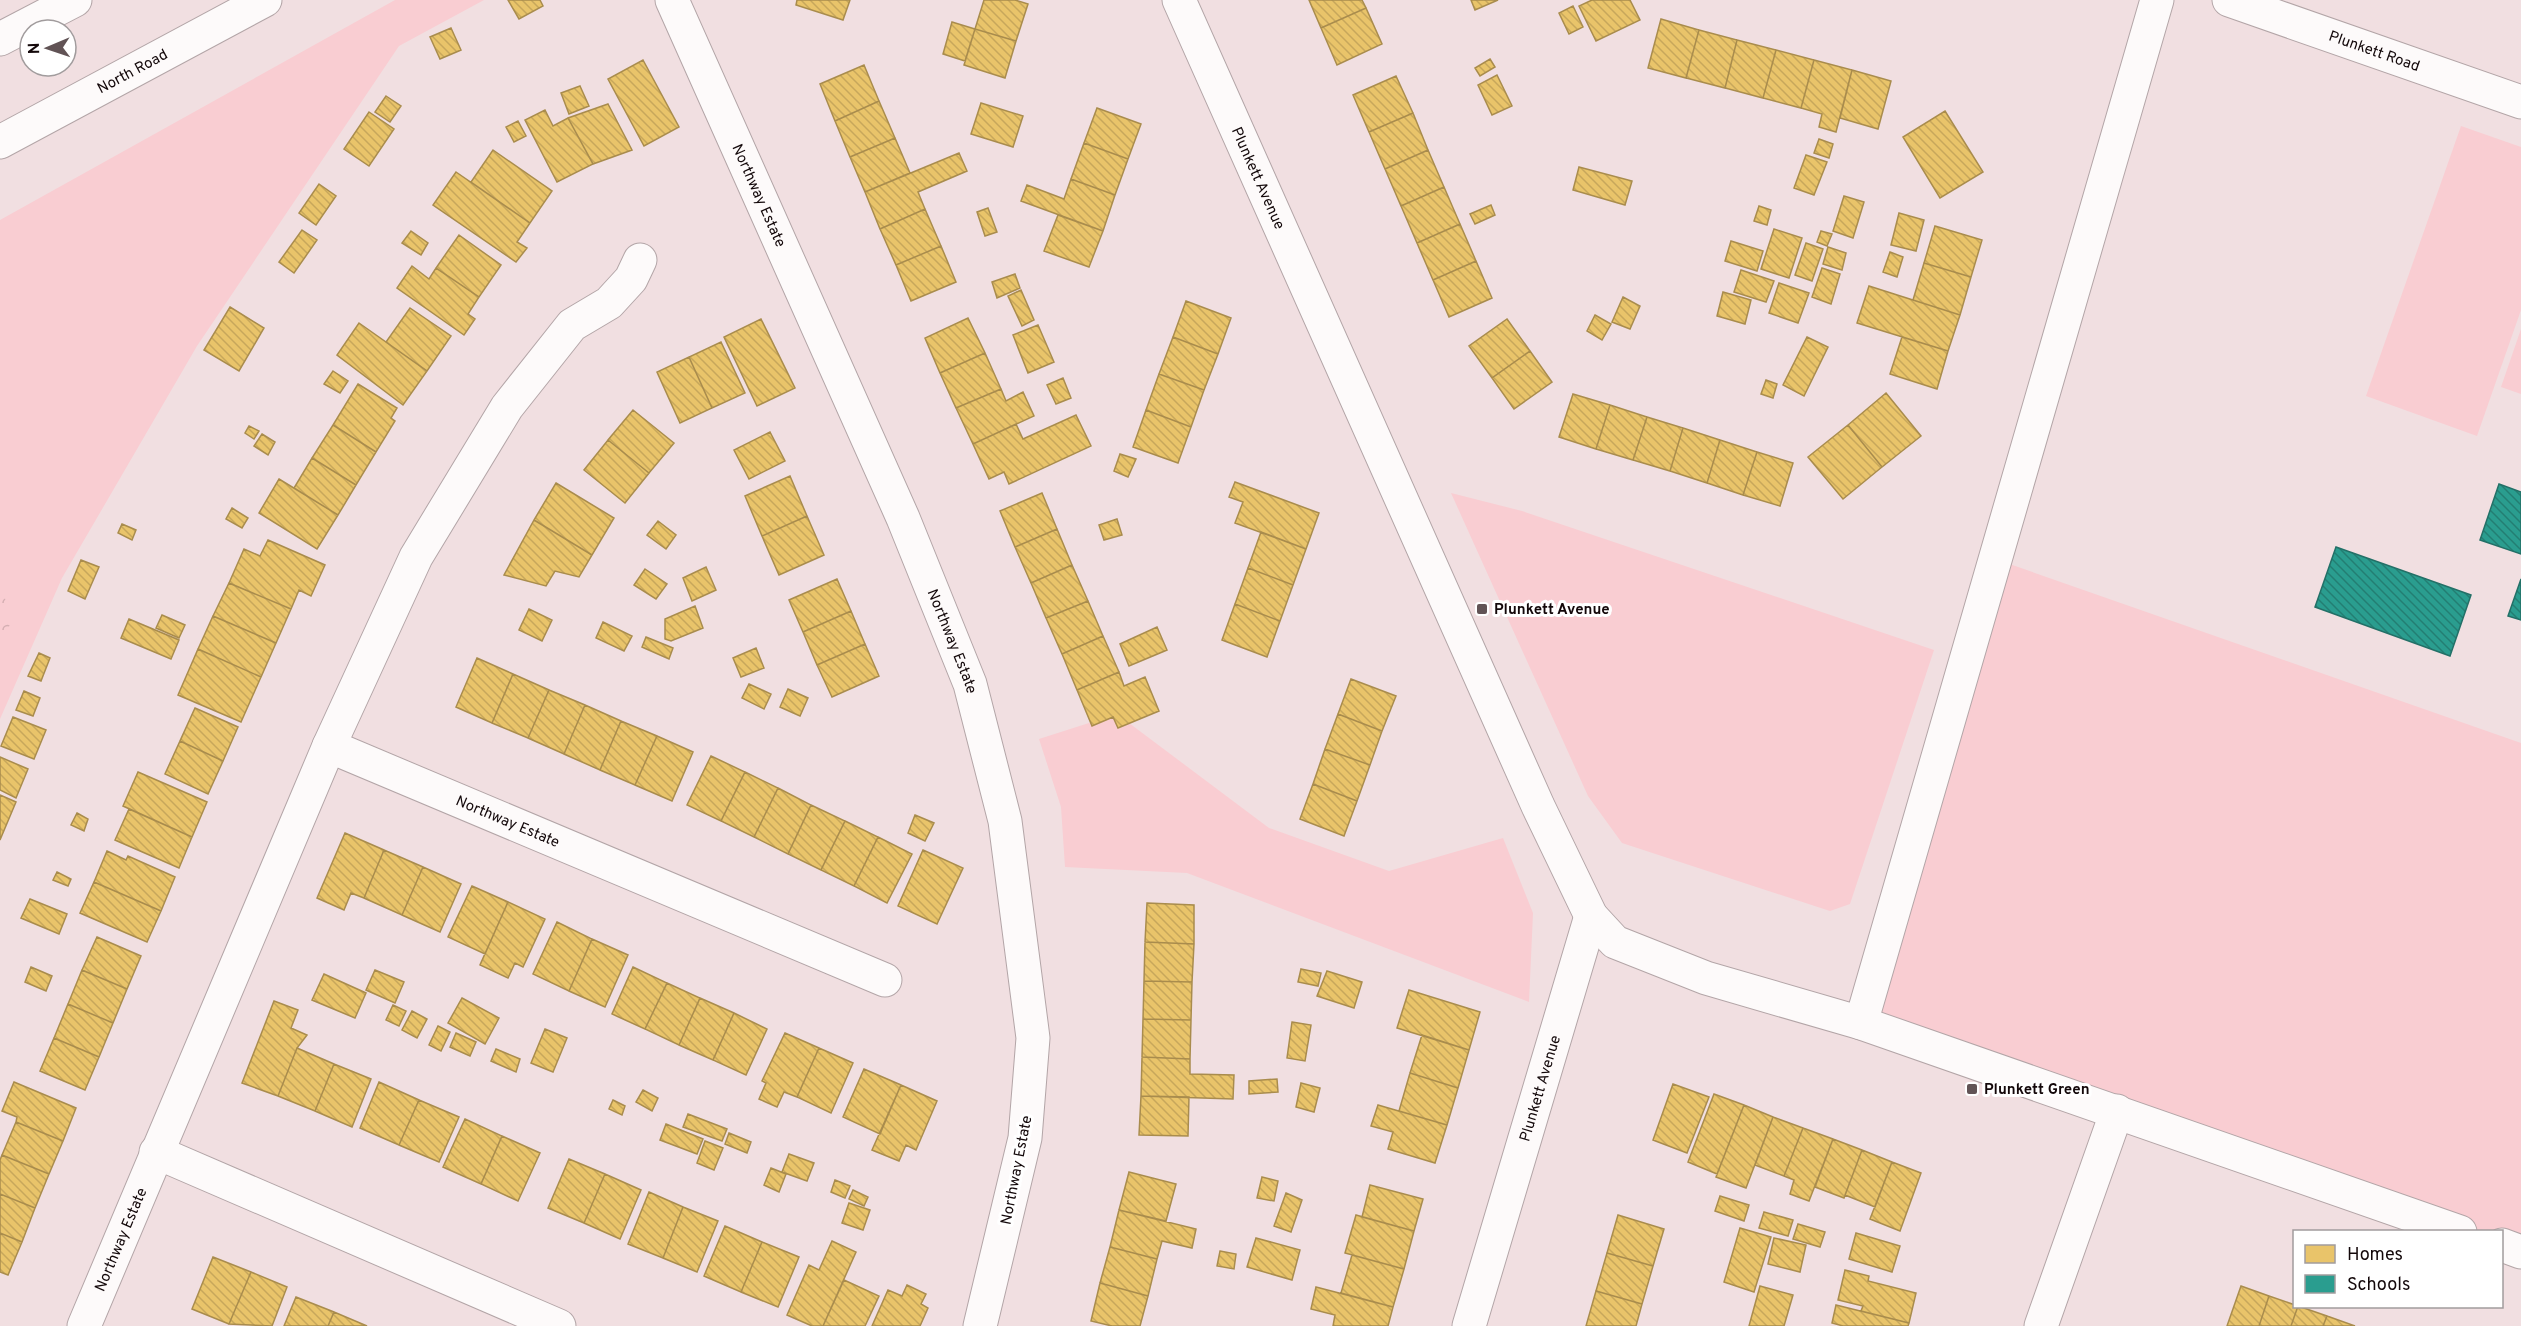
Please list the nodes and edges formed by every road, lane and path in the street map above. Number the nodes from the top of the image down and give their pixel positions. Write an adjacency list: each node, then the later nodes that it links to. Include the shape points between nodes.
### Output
1 (75, 0): 7 (street)
2 (265, 0): 9 (street, North Road)
3 (672, 0): 22 (street, Northway Estate, via 903,518 970,684 1005,821 1033,1038 1025,1138)
4 (1179, 0): 12 (street, Plunkett Avenue, via 1538,806)
5 (2157, 0): 14 (street)
6 (2229, 0): 8 (street, Plunkett Road)
7 (0, 39)
8 (2521, 102)
9 (0, 142)
10 (640, 260): 11 (street, Northway Estate, via 631,279 609,303 572,326 507,407 416,557)
11 (329, 746): 13 (street, Northway Estate); 16 (street, Northway Estate)
12 (1591, 916): 14 (street, via 1615,942 1706,978); 23 (street, Plunkett Avenue)
13 (885, 980)
14 (1861, 1023): 15 (street)
15 (2117, 1111): 17 (street); 24 (street)
16 (156, 1152): 20 (street, Northway Estate); 21 (street)
17 (2454, 1230)
18 (2503, 1245): 19 (street)
19 (2521, 1252)
20 (84, 1326)
21 (559, 1326)
22 (980, 1326)
23 (1468, 1326)
24 (2041, 1326)

